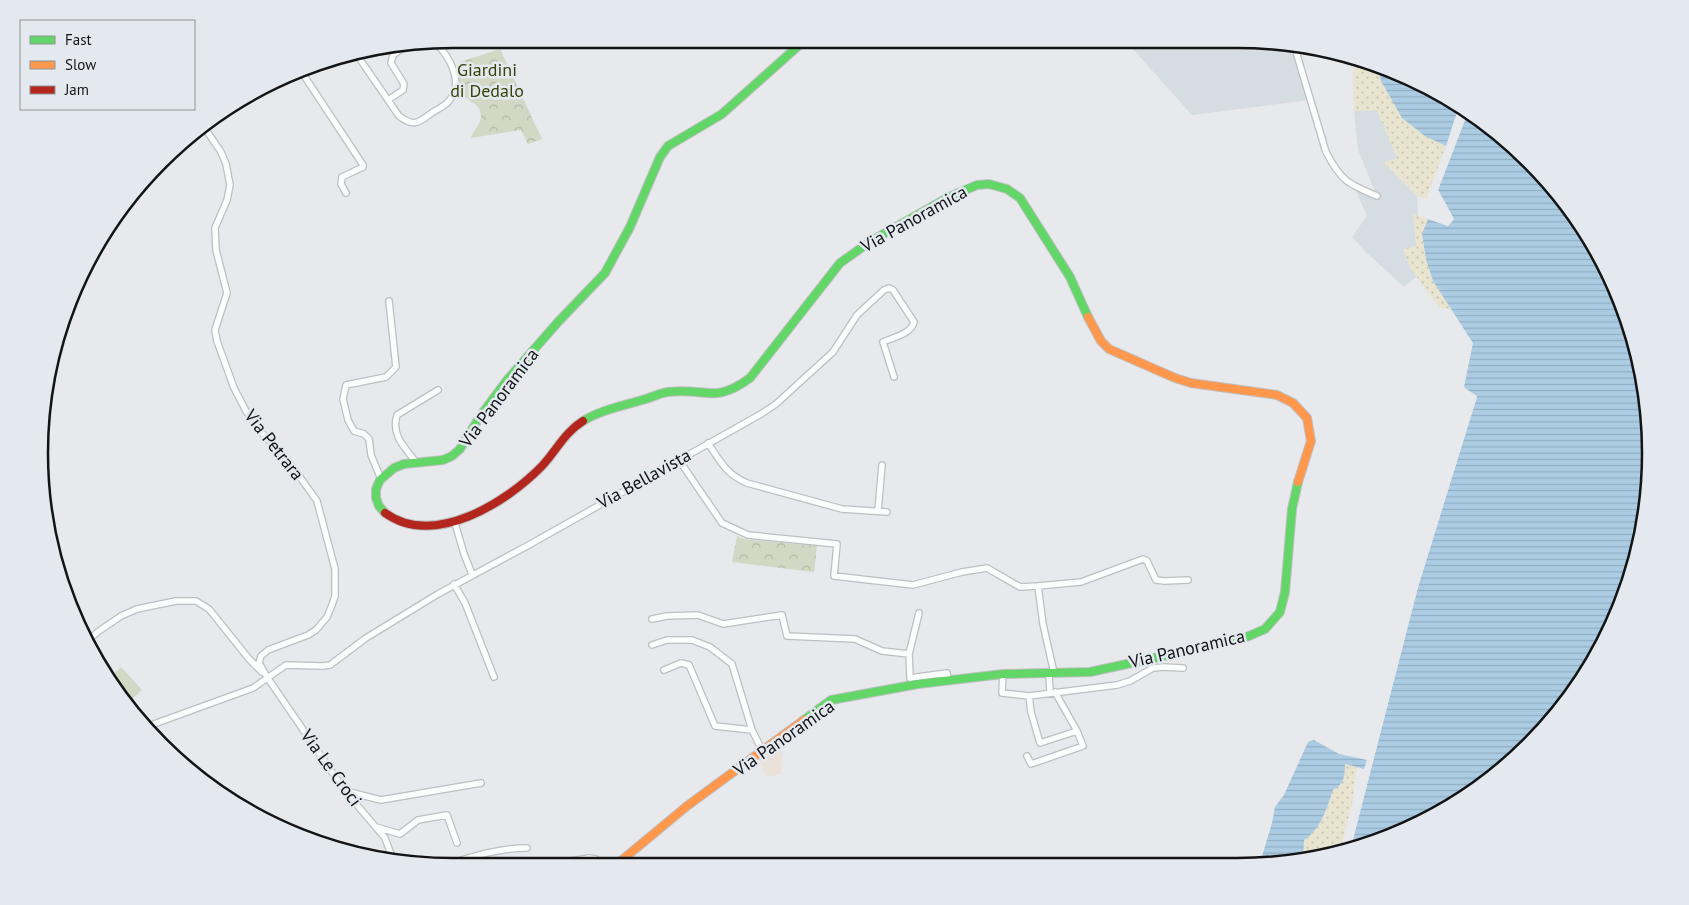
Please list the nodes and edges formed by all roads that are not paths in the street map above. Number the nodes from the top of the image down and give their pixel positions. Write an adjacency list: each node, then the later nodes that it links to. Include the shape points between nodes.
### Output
1 (441, 48): 7 (street, via 454,68 455,90 449,102 417,123 408,123)
2 (796, 48): 16 (street, Via Panoramica, via 716,119 668,146 608,270 516,370 481,415 460,450 443,461)
3 (398, 51): 7 (street, via 393,55 392,63 404,84 403,90)
4 (1296, 52): 10 (street, via 1333,166 1349,184)
5 (360, 58): 7 (street)
6 (304, 76): 9 (street, via 363,165 342,178 341,184)
7 (388, 100)
8 (207, 131): 35 (street, Via Petrara, via 221,152 230,185 215,228 216,250 227,293 215,330 217,341 246,412 288,459 317,501 335,569 335,596 327,617 308,635 268,650 261,656 259,663)
9 (346, 193)
10 (1377, 196)
11 (388, 301): 18 (street, via 396,367 386,377 346,385 343,399 354,430 369,439 371,455)
12 (894, 376): 14 (street, Via Bellavista, via 883,342 907,332 914,322 889,288 857,315 834,352 776,404)
13 (438, 390): 16 (street, via 397,415 394,424 399,442)
14 (708, 443): 15 (street, Via Bellavista); 19 (street, via 727,471 741,480 842,509)
15 (679, 460): 22 (street, Via Bellavista); 25 (street, via 722,524 748,535 837,544 834,576 913,585 987,568 1020,587)
16 (416, 462): 18 (street, Via Panoramica, via 391,469)
17 (882, 465): 19 (street)
18 (381, 479): 21 (street, Via Panoramica, via 375,496 378,506 398,521 435,526)
19 (878, 511): 20 (street)
20 (886, 512)
21 (455, 523): 22 (street); 33 (street, Via Panoramica, via 481,512 534,473 567,434 595,415 666,392 712,395 741,386 840,263 871,241 949,197 977,185 990,184 1007,189 1020,198 1070,277 1092,327 1109,349 1191,383 1277,395 1293,403 1307,418 1311,441 1295,490 1285,592 1280,612 1265,629 1242,639 1098,670)
22 (472, 574): 24 (street, Via Bellavista)
23 (1188, 580): 25 (street, via 1156,580 1143,559 1081,582)
24 (454, 584): 35 (street, Via Bellavista, via 366,638 330,665 286,665); 36 (street)
25 (1038, 586): 33 (street)
26 (919, 613): 30 (street)
27 (652, 619): 30 (street, via 698,615 724,624 782,615 787,636 855,639 882,650)
28 (91, 636): 35 (street, via 137,609 176,601 196,601 209,609)
29 (652, 646): 41 (street, via 667,640 692,640 710,647 732,664)
30 (909, 654): 37 (street, via 910,678 947,673)
31 (1183, 668): 38 (street, via 1153,668 1117,685)
32 (664, 670): 41 (street, via 681,663 689,665 715,726)
33 (1051, 673): 34 (street, Via Panoramica); 38 (street)
34 (1003, 674): 37 (street, Via Panoramica); 39 (street, via 1002,694)
35 (267, 677): 40 (street, Via Bellavista, via 253,688); 46 (street, Via Le Croci)
36 (494, 677)
37 (948, 681): 43 (street, Via Panoramica, via 832,700)
38 (1053, 693): 39 (street); 42 (street)
39 (1029, 696): 42 (street, via 1040,743)
40 (153, 725)
41 (752, 730): 43 (street)
42 (1077, 731): 44 (street, via 1083,746 1031,764)
43 (762, 752): 52 (street, Via Panoramica, via 687,806)
44 (1027, 756)
45 (481, 783): 46 (street, via 381,800)
46 (345, 790): 47 (street, Via Le Croci)
47 (376, 827): 48 (street, via 400,834 418,820 447,815); 50 (street, Via Le Croci, via 386,838)
48 (457, 843)
49 (527, 848): 51 (street, via 512,848)
50 (391, 853)
51 (468, 858)
52 (624, 858)

